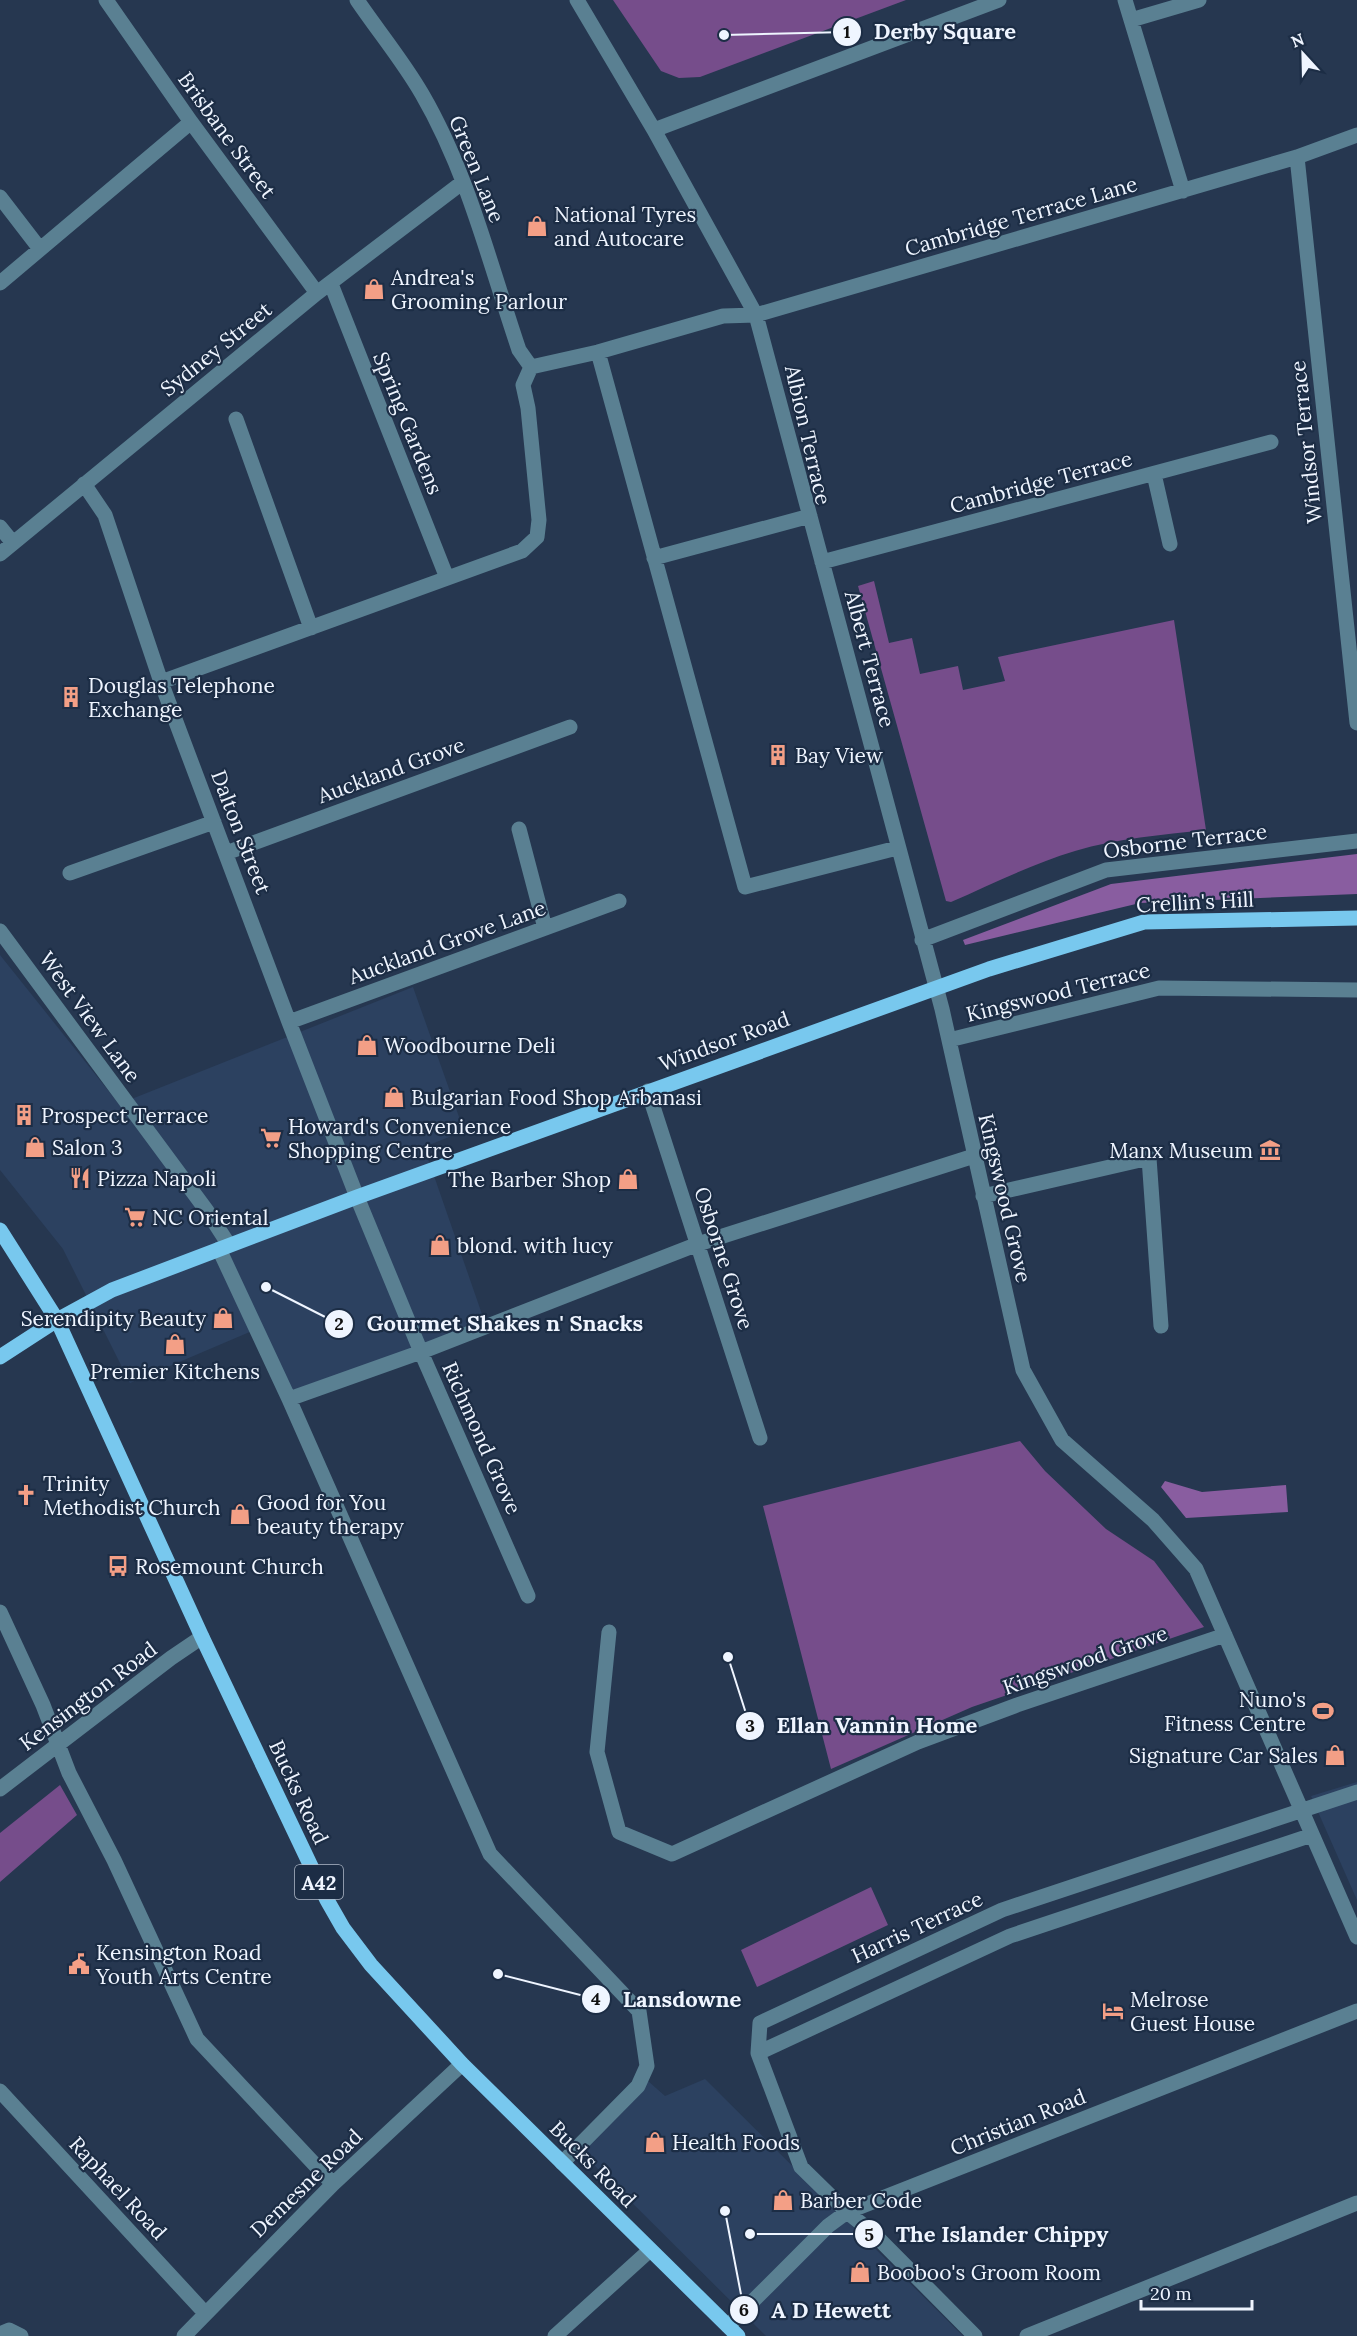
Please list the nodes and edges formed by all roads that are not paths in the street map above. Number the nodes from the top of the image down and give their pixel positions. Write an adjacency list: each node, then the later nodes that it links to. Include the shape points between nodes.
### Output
1 (106, 0): 8 (street, Brisbane Street)
2 (357, 0): 12 (street, Green Lane, via 422,93)
3 (577, 0): 9 (street, Albion Terrace)
4 (999, 0): 9 (street)
5 (1125, 0): 7 (street)
6 (1199, 0): 7 (street)
7 (1131, 20): 13 (street)
8 (191, 122): 15 (street); 18 (street, Brisbane Street)
9 (654, 130): 19 (street, Albion Terrace)
10 (1357, 135): 11 (street, Cambridge Terrace Lane)
11 (1297, 157): 13 (street, Cambridge Terrace Lane); 36 (street, Windsor Terrace)
12 (463, 182): 17 (street, Sydney Street); 21 (street, Green Lane, via 519,350)
13 (1183, 191): 19 (street, Cambridge Terrace Lane)
14 (0, 197): 15 (street)
15 (40, 249): 16 (street)
16 (0, 283)
17 (331, 284): 18 (street, Sydney Street); 33 (street, Spring Gardens)
18 (317, 293): 25 (street, Sydney Street)
19 (756, 315): 20 (street, Cambridge Terrace Lane, via 723,316); 26 (street, Albion Terrace)
20 (598, 352): 21 (street, Cambridge Terrace Lane); 31 (street)
21 (531, 367): 33 (street, via 523,385 536,486 537,537 522,551)
22 (236, 419): 34 (street)
23 (1271, 442): 24 (street, Cambridge Terrace)
24 (1154, 474): 29 (street); 32 (street, Cambridge Terrace)
25 (84, 484): 28 (street, Sydney Street); 35 (street, Dalton Street, via 105,515)
26 (810, 516): 31 (street, Albion Terrace); 32 (street, Albert Terrace)
27 (0, 527): 28 (street)
28 (13, 543): 30 (street, Sydney Street)
29 (1170, 543)
30 (0, 554)
31 (654, 558): 41 (street, via 745,887)
32 (822, 562): 41 (street, Albert Terrace)
33 (447, 578): 34 (street)
34 (311, 628): 35 (street)
35 (161, 682): 38 (street, Dalton Street)
36 (1357, 723)
37 (570, 727): 42 (street, Auckland Grove)
38 (214, 822): 42 (street, Dalton Street); 43 (street)
39 (519, 829): 46 (street)
40 (1357, 841): 48 (street, Osborne Terrace, via 1106,870)
41 (897, 848): 48 (street, Albert Terrace)
42 (226, 854): 51 (street, Dalton Street)
43 (70, 873)
44 (619, 901): 46 (street, Auckland Grove Lane)
45 (1357, 918): 49 (main road, Crellin's Hill, via 1144,922)
46 (545, 928): 51 (street, Auckland Grove Lane)
47 (0, 931): 59 (street, West View Lane, via 207,1210)
48 (922, 939): 49 (street, Albert Terrace)
49 (936, 986): 52 (street, Kingswood Grove); 53 (main road, Windsor Road)
50 (1357, 990): 52 (street, Kingswood Terrace, via 1159,988)
51 (289, 1022): 56 (street, Dalton Street)
52 (949, 1040): 54 (street, Kingswood Grove)
53 (648, 1091): 56 (main road, Windsor Road); 58 (street, Osborne Grove)
54 (974, 1156): 55 (street, Kingswood Grove); 58 (street)
55 (982, 1196): 61 (street, via 1149,1158); 69 (street, Kingswood Grove, via 1023,1370 1062,1440 1153,1520 1196,1569)
56 (357, 1197): 59 (main road, Windsor Road); 62 (street, Richmond Grove)
57 (0, 1230): 60 (main road, A42)
58 (698, 1244): 62 (street); 65 (street, Osborne Grove)
59 (224, 1247): 60 (main road, Windsor Road, via 112,1290); 64 (street, West View Lane)
60 (57, 1320): 63 (main road, Windsor Road); 70 (main road, Bucks Road / A42)
61 (1161, 1326)
62 (421, 1352): 64 (street); 66 (street, Richmond Grove)
63 (0, 1358)
64 (289, 1399): 81 (street, West View Lane, via 490,1854 639,2011 647,2066 638,2086)
65 (760, 1438)
66 (528, 1596)
67 (0, 1612): 71 (street)
68 (609, 1632): 69 (street, Kingswood Grove, via 597,1752 619,1832 672,1854 918,1742)
69 (1225, 1635): 74 (street, Kingswood Grove)
70 (202, 1637): 71 (street, Kensington Road); 79 (main road, Bucks Road / A42, via 343,1928 371,1965)
71 (58, 1744): 72 (street, Kensington Road); 82 (street, via 196,2039)
72 (0, 1790)
73 (1357, 1792): 74 (street)
74 (1301, 1810): 75 (street, Kingswood Grove); 78 (street, Harris Terrace, via 1002,1910 760,2023)
75 (1312, 1835): 76 (street, Kingswood Grove); 78 (street, via 1010,1936)
76 (1357, 1937)
77 (1357, 2011): 84 (street, Christian Road)
78 (758, 2053): 84 (street, Harris Terrace, via 801,2167)
79 (462, 2064): 81 (main road, Bucks Road / A42); 82 (street, Demesne Road)
80 (3, 2099): 86 (street, Raphael Road)
81 (562, 2163): 85 (main road, Bucks Road / A42)
82 (333, 2184): 86 (street, Demesne Road)
83 (1357, 2204): 93 (street)
84 (847, 2212): 87 (street, Christian Road, via 828,2226); 92 (street, Harris Terrace, via 873,2233)
85 (650, 2250): 87 (main road, Bucks Road / A42); 91 (street)
86 (205, 2313): 90 (street, Demesne Road)
87 (733, 2331)
88 (0, 2334): 89 (street, via 9,2330)
89 (21, 2336)
90 (184, 2336)
91 (555, 2336)
92 (975, 2336)
93 (1027, 2336)

